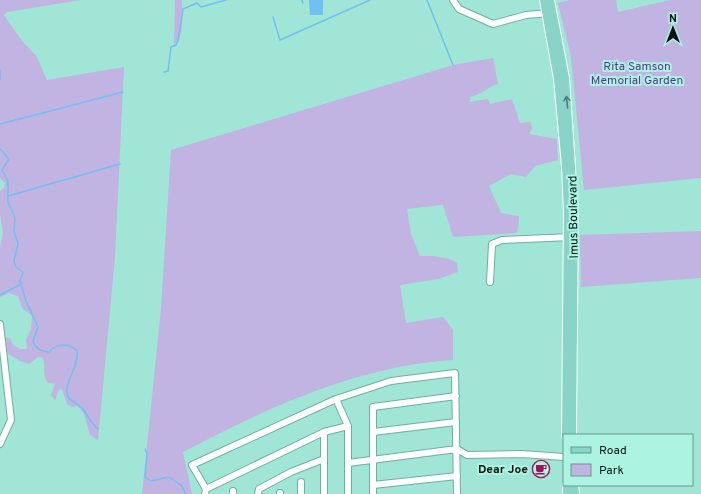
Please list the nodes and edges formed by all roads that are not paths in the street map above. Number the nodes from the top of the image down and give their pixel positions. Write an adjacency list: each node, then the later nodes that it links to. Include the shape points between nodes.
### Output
1 (453, 0): 4 (street, via 459,9 493,24 526,15)
2 (544, 0): 4 (main road, Imus Boulevard)
3 (550, 0): 4 (main road, Imus Boulevard)
4 (550, 13): 5 (main road, Imus Boulevard, via 561,78)
5 (571, 237): 6 (street, via 502,240 492,244); 14 (main road, Imus Boulevard); 15 (main road, Imus Boulevard)
6 (490, 282)
7 (0, 324): 16 (street, via 11,420)
8 (456, 396): 9 (street, via 455,373 391,381); 10 (street); 13 (street, via 373,407)
9 (336, 399): 11 (street); 25 (street, via 192,465)
10 (456, 422): 13 (street); 17 (street)
11 (348, 426): 12 (street); 21 (street)
12 (324, 432): 19 (street); 25 (street)
13 (373, 432): 20 (street)
14 (566, 434)
15 (572, 434)
16 (0, 444)
17 (457, 449): 18 (street, via 467,455 529,454); 20 (street); 22 (street)
18 (563, 457)
19 (324, 459): 26 (street, via 291,472 259,489); 28 (street)
20 (373, 460): 21 (street); 24 (street)
21 (348, 464): 29 (street)
22 (457, 476): 24 (street); 31 (street)
23 (301, 482): 27 (street)
24 (373, 485): 30 (street)
25 (205, 492)
26 (258, 494)
27 (301, 494)
28 (324, 494)
29 (348, 494)
30 (373, 494)
31 (457, 494)

